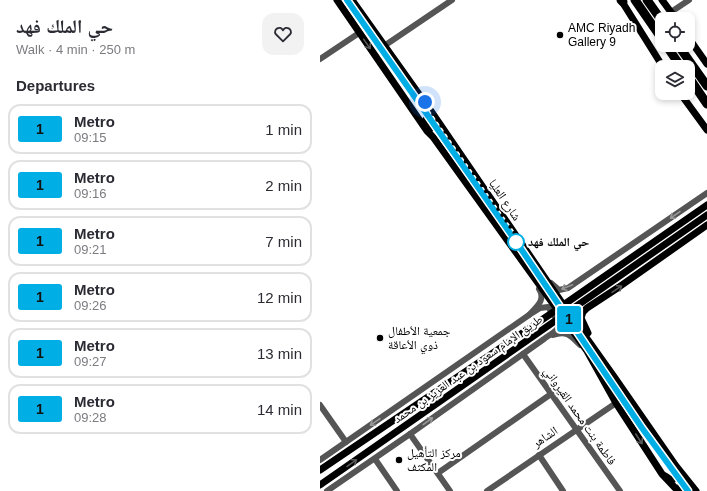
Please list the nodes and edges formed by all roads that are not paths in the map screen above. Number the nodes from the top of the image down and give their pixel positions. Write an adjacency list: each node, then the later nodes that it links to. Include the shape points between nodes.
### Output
1 (337, 0): 12 (main road, شارع العليا)
2 (352, 0): 13 (main road, شارع العليا)
3 (452, 0): 13 (street)
4 (635, 0): 11 (highway)
5 (647, 0): 9 (highway)
6 (662, 0): 10 (main road)
7 (689, 0): 10 (street)
8 (622, 1): 17 (main road)
9 (656, 12)
10 (671, 12)
11 (655, 29)
12 (359, 33): 16 (street); 22 (main road, شارع العليا, one-way to 22)
13 (384, 46): 21 (main road, شارع العليا)
14 (695, 47): 18 (main road)
15 (683, 52): 20 (highway)
16 (320, 59)
17 (659, 60)
18 (707, 64)
19 (695, 86): 24 (highway)
20 (707, 86)
21 (413, 87): 22 (main road, via 422,104 420,108 416,109); 26 (main road, شارع العليا)
22 (402, 94): 28 (main road, شارع العليا, via 426,130)
23 (685, 101): 25 (main road); 27 (main road)
24 (707, 104)
25 (707, 123)
26 (444, 130): 28 (main road, via 432,117 428,117 426,122); 33 (main road, شارع العليا)
27 (707, 130)
28 (433, 136): 34 (main road, شارع العليا)
29 (707, 193): 33 (street, one-way to 33, via 568,288 559,290)
30 (707, 205): 51 (main road, طريق الإمام سعود بن عبد العزيز بن محمد)
31 (707, 215): 54 (main road, طريق الإمام سعود بن عبد العزيز بن محمد, one-way to 31)
32 (707, 225): 39 (main road, one-way to 32, via 582,324 583,312)
33 (540, 271): 37 (main road, شارع العليا, via 558,298)
34 (531, 275): 35 (main road, شارع العليا); 36 (street, via 542,294)
35 (550, 305): 36 (street); 37 (main road, شارع العليا)
36 (529, 315): 46 (street, one-way to 46)
37 (566, 322): 38 (street); 39 (main road, شارع العليا)
38 (544, 338): 39 (street, via 564,333); 40 (street)
39 (590, 350): 42 (main road, شارع العليا); 50 (main road, شارع العليا)
40 (523, 354): 41 (street, فاطمة بنت محمد القيرواني); 45 (street, one-way to 40)
41 (551, 394): 44 (street, فاطمة بنت محمد القيرواني); 52 (street)
42 (616, 403): 44 (street, الشاهر); 53 (main road, شارع العليا, one-way to 53)
43 (320, 405): 46 (street)
44 (576, 430): 47 (street, الشاهر); 60 (street, فاطمة بنت محمد القيرواني)
45 (410, 434): 48 (street); 52 (street)
46 (346, 442): 49 (street)
47 (539, 455): 58 (street, الشاهر); 59 (street)
48 (375, 459): 55 (street); 56 (street)
49 (320, 460)
50 (676, 466): 53 (main road, via 676,478 671,480); 62 (main road, شارع العليا)
51 (320, 470)
52 (438, 473): 57 (street)
53 (662, 474): 61 (main road, شارع العليا)
54 (320, 486)
55 (327, 491)
56 (397, 491)
57 (450, 491)
58 (487, 491)
59 (563, 491)
60 (620, 491)
61 (678, 491): 62 (main road, via 681,485 688,484)
62 (696, 491)

